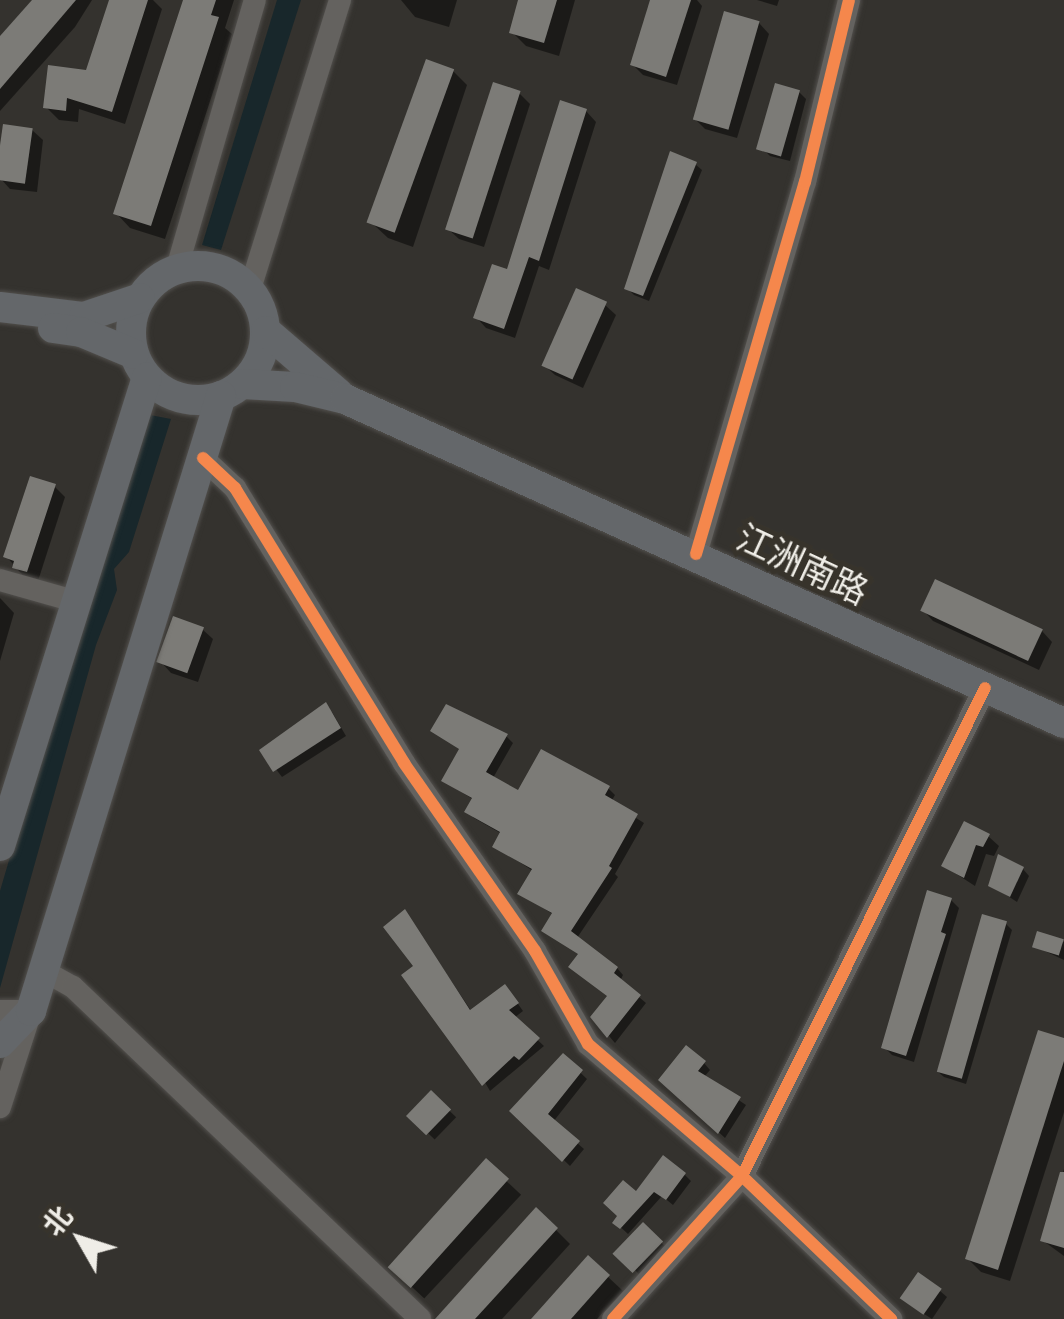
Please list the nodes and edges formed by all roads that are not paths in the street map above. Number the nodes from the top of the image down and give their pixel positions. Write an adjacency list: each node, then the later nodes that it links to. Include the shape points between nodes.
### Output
1 (255, 0): 4 (street)
2 (340, 0): 5 (street)
3 (848, 0): 14 (street, via 805,182)
4 (177, 268): 5 (main road, via 225,270); 6 (main road)
5 (250, 289): 9 (main road)
6 (140, 298): 7 (main road, via 84,317); 10 (main road, via 131,325)
7 (0, 307)
8 (0, 322): 10 (main road, via 81,332)
9 (266, 331): 11 (main road, via 260,360); 12 (main road)
10 (140, 365): 11 (main road, via 182,398); 16 (main road)
11 (231, 390): 12 (main road, via 295,387); 13 (main road)
12 (346, 398): 14 (main road, 江洲南路)
13 (203, 458): 20 (main road); 25 (street, via 235,488 404,762 536,951 588,1044)
14 (696, 554): 17 (main road, 江洲南路)
15 (0, 580): 16 (street)
16 (74, 602): 19 (main road)
17 (986, 688): 18 (main road, 江洲南路); 25 (street)
18 (1064, 722)
19 (0, 846)
20 (44, 970): 21 (main road); 26 (street, via 73,987)
21 (31, 1010): 22 (street); 23 (main road); 24 (street)
22 (0, 1011)
23 (0, 1042)
24 (0, 1107)
25 (742, 1176): 27 (street); 28 (street)
26 (420, 1319)
27 (613, 1319)
28 (891, 1319)

